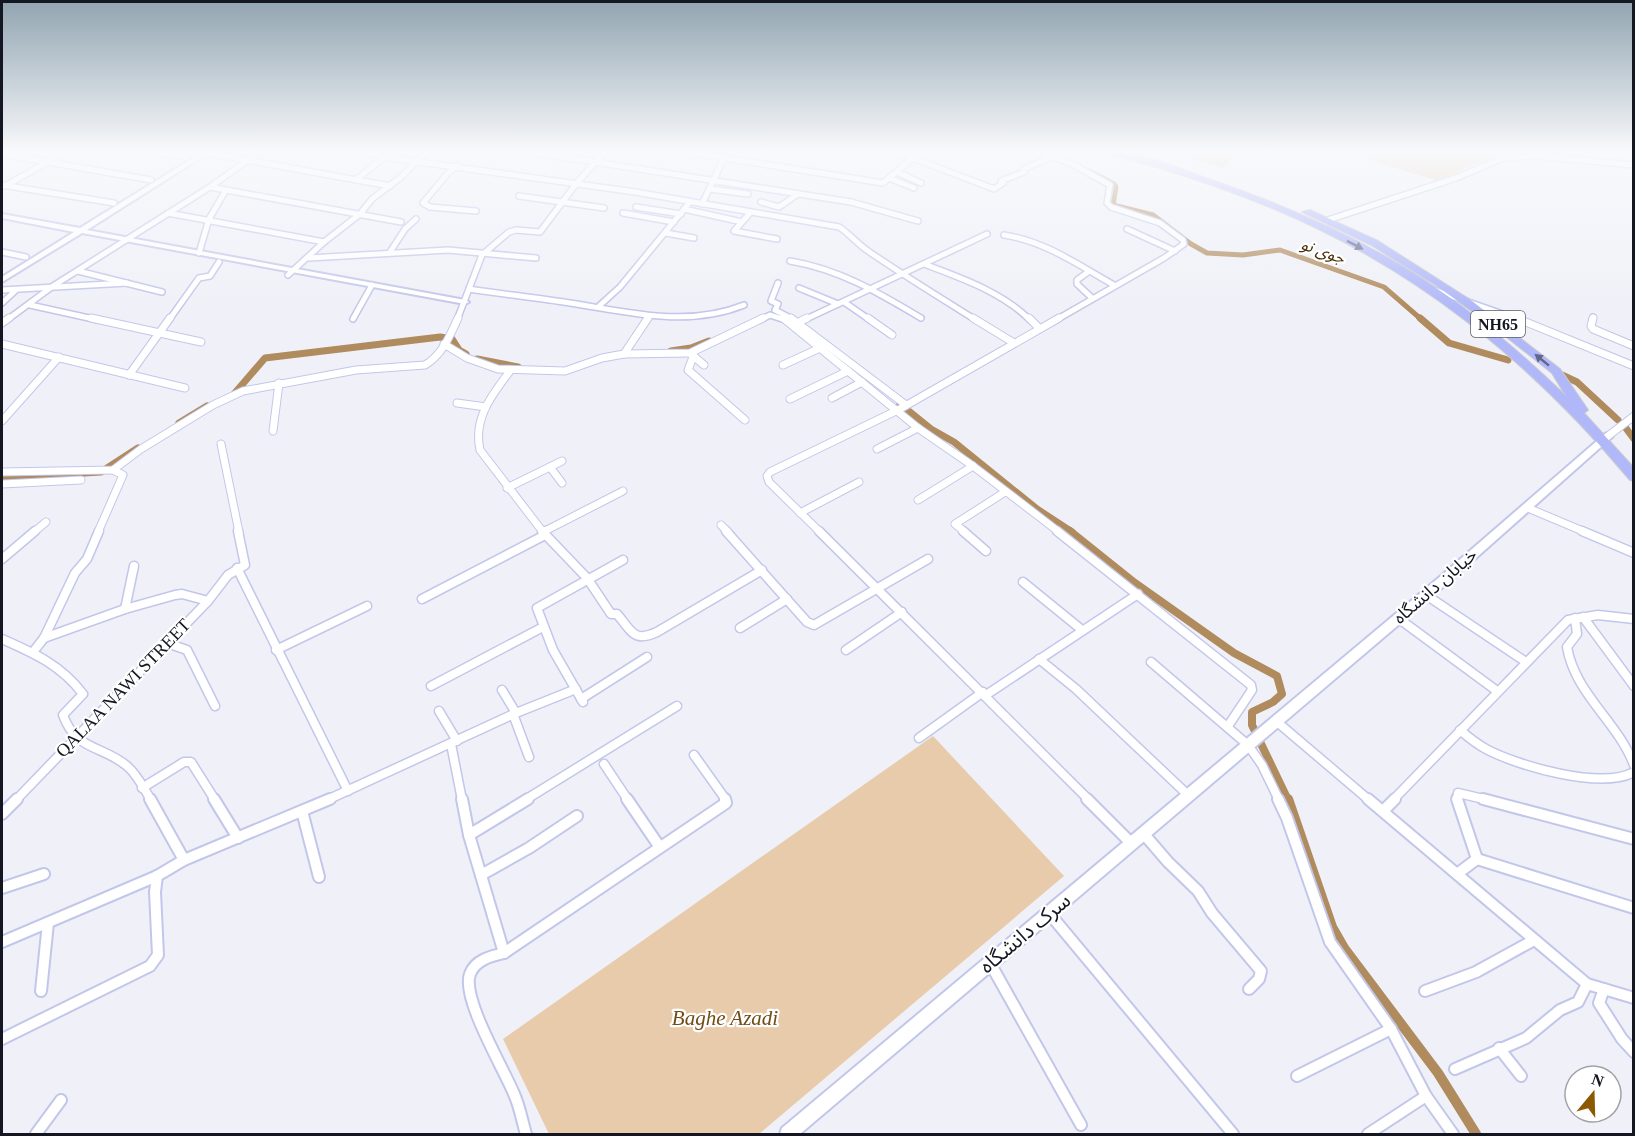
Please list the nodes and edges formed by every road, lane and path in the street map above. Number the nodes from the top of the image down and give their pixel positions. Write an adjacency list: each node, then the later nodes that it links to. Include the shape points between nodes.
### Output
1 (114, 203): 37 (street)
2 (120, 203): 37 (street)
3 (184, 203): 23 (street)
4 (218, 203): 28 (street)
5 (299, 203): 26 (street)
6 (369, 203): 26 (street)
7 (423, 203): 21 (street)
8 (562, 203): 20 (street); 49 (street, via 540,232 509,232)
9 (689, 203): 22 (street)
10 (696, 203): 18 (street)
11 (765, 203): 12 (street, via 779,207)
12 (785, 203)
13 (855, 203): 32 (street)
14 (1107, 203): 45 (street, via 1169,228 1183,240 1184,244)
15 (1262, 203): 72 (highway, NH65, one-way to 72, via 1301,218)
16 (1284, 203): 30 (highway)
17 (1380, 203): 30 (street)
18 (702, 204): 25 (street)
19 (636, 207): 22 (street)
20 (604, 208)
21 (476, 212)
22 (683, 212): 34 (street); 35 (street)
23 (168, 213): 28 (street); 43 (street)
24 (623, 213): 34 (street)
25 (750, 213): 35 (street); 60 (street, via 844,229 853,241)
26 (360, 214): 33 (street); 44 (street)
27 (2, 216): 37 (street)
28 (209, 219): 44 (street); 48 (street)
29 (416, 219): 47 (street)
30 (1328, 220): 75 (highway, NH65, via 1392,253)
31 (2, 221): 37 (street)
32 (918, 221)
33 (401, 222)
34 (674, 222): 38 (street)
35 (742, 222): 42 (street, via 734,231)
36 (1127, 228): 45 (street)
37 (74, 232): 43 (street); 50 (street); 61 (street)
38 (666, 233): 41 (street); 81 (street)
39 (987, 234): 55 (street)
40 (1004, 235): 58 (street, via 1040,244)
41 (694, 238)
42 (777, 239)
43 (124, 241): 48 (street); 54 (street); 56 (street)
44 (324, 242): 51 (street)
45 (1175, 251): 64 (street)
46 (2, 252): 50 (street)
47 (390, 252): 49 (street, via 448,250); 51 (street)
48 (199, 253): 59 (street)
49 (482, 255): 52 (street); 71 (street)
50 (26, 257): 57 (street)
51 (309, 258): 59 (street)
52 (536, 258)
53 (789, 261): 68 (street, via 812,263)
54 (219, 262): 59 (street); 90 (street, via 210,276 199,278)
55 (924, 264): 60 (street, via 907,275); 89 (street, via 1016,306)
56 (78, 271): 62 (street); 65 (street)
57 (2, 272)
58 (1088, 272): 64 (street); 74 (street, via 1077,284)
59 (291, 273): 66 (street)
60 (901, 274): 68 (street); 94 (street)
61 (2, 280)
62 (128, 283): 65 (street); 73 (street)
63 (778, 283): 88 (street, via 771,301 778,304 775,310)
64 (1114, 285): 74 (street)
65 (53, 286): 70 (street); 78 (street)
66 (369, 288): 79 (street); 86 (street)
67 (799, 288): 77 (street)
68 (873, 288): 77 (street); 85 (street)
69 (2, 290): 70 (street)
70 (15, 290): 76 (street)
71 (470, 290): 79 (street); 81 (street)
72 (1433, 290): 75 (street); 82 (highway, NH65)
73 (162, 292)
74 (1092, 298): 89 (street)
75 (1466, 300): 103 (street); 107 (highway, NH65, one-way to 75)
76 (2, 303)
77 (841, 303): 88 (street); 91 (street)
78 (30, 305): 87 (street); 90 (street)
79 (464, 305): 92 (street)
80 (744, 305): 83 (street, via 721,315)
81 (598, 307): 83 (street)
82 (1460, 311): 107 (highway, via 1476,319 1552,382); 121 (highway, NH65)
83 (649, 317): 98 (street)
84 (1593, 317): 96 (street, via 1593,329)
85 (921, 318)
86 (353, 319)
87 (2, 323)
88 (796, 324): 97 (street); 99 (street, via 770,315); 115 (street)
89 (1039, 328): 94 (street)
90 (161, 333): 93 (street); 106 (street)
91 (892, 335)
92 (447, 340): 104 (street, via 467,358); 109 (street, via 434,360 425,365 356,370)
93 (201, 342)
94 (1014, 342): 115 (street)
95 (2, 344): 100 (street)
96 (1634, 346)
97 (820, 348): 102 (street); 105 (street)
98 (625, 353): 99 (street); 104 (street, via 564,371)
99 (691, 355): 101 (street); 117 (street, via 687,370)
100 (59, 357): 106 (street); 118 (street)
101 (704, 365)
102 (783, 365)
103 (1634, 366)
104 (510, 371): 114 (street)
105 (848, 371): 108 (street); 112 (street)
106 (129, 375): 110 (street)
107 (1564, 380): 121 (highway, NH65, via 1575,402)
108 (862, 382): 111 (street); 115 (street)
109 (279, 383): 120 (street); 128 (street, via 243,391 213,405)
110 (185, 388)
111 (832, 398)
112 (790, 399)
113 (457, 403): 114 (street)
114 (486, 407): 135 (street, via 476,439)
115 (901, 408): 119 (street); 140 (street, via 770,472 770,482)
116 (1634, 416): 121 (street)
117 (745, 420)
118 (2, 421)
119 (918, 428): 123 (street); 125 (street)
120 (273, 431)
121 (1605, 438): 127 (highway, NH65); 130 (highway, NH65); 139 (street, خیابان دانشگاه)
122 (221, 444): 150 (street)
123 (877, 449)
124 (562, 461): 126 (street)
125 (973, 466): 137 (street); 138 (street)
126 (550, 467): 133 (street); 135 (street)
127 (1634, 467)
128 (112, 470): 129 (street); 169 (street, via 123,475 122,481 87,559 75,573)
129 (2, 472)
130 (1634, 477)
131 (81, 480): 134 (street)
132 (859, 482): 140 (street)
133 (562, 483)
134 (2, 484)
135 (507, 488): 143 (street)
136 (623, 492): 143 (street)
137 (1005, 492): 144 (street, via 955,524); 155 (street)
138 (918, 500)
139 (1528, 508): 145 (street); 156 (street, خیابان دانشگاه)
140 (800, 513): 154 (street)
141 (46, 522): 146 (street)
142 (721, 525): 151 (street)
143 (544, 533): 152 (street); 158 (street)
144 (986, 551)
145 (1634, 553)
146 (2, 559)
147 (928, 559): 154 (street)
148 (622, 560): 152 (street)
149 (134, 566): 161 (street)
150 (241, 566): 159 (street, QALAA NAWI STREET, via 222,581); 172 (street)
151 (762, 570): 152 (street, via 644,638 638,637 617,614 611,614); 157 (street)
152 (587, 578): 166 (street, via 537,608)
153 (1023, 582): 168 (street)
154 (877, 589): 157 (street, via 814,625); 162 (street)
155 (1138, 594): 168 (street); 190 (street, via 1251,685 1252,690)
156 (1426, 595): 163 (street, خیابان دانشگاه); 178 (street)
157 (787, 599): 167 (street)
158 (422, 600)
159 (208, 601): 161 (street, via 182,594); 171 (street, QALAA NAWI STREET)
160 (367, 606): 172 (street)
161 (125, 609): 169 (street)
162 (902, 612): 173 (street); 184 (street)
163 (1398, 618): 183 (street); 189 (street, خیابان دانشگاه)
164 (1579, 618): 165 (street, via 1598,615); 178 (street, via 1567,621); 180 (street); 199 (street, via 1577,637 1567,647 1567,655 1576,676)
165 (1634, 619)
166 (543, 627): 179 (street); 182 (street)
167 (740, 627)
168 (1082, 630): 176 (street)
169 (44, 638): 174 (street)
170 (2, 639): 174 (street)
171 (167, 643): 185 (street, via 187,650); 193 (street, QALAA NAWI STREET)
172 (276, 650): 202 (street)
173 (846, 650)
174 (33, 652): 193 (street, via 59,666 83,694 63,716)
175 (647, 657): 182 (street, via 582,700)
176 (1039, 659): 184 (street); 203 (street)
177 (1151, 662): 190 (street)
178 (1526, 662): 183 (street)
179 (431, 686)
180 (1634, 686)
181 (502, 690): 188 (street)
182 (576, 690): 188 (street)
183 (1497, 691): 191 (street)
184 (984, 693): 192 (street); 212 (street)
185 (215, 706)
186 (677, 706): 209 (street)
187 (439, 711): 195 (street)
188 (514, 714): 195 (street); 197 (street)
189 (1276, 722): 194 (street, خیابان دانشگاه); 205 (street)
190 (1228, 726): 194 (street)
191 (1460, 730): 200 (street, via 1491,752 1583,777 1620,780); 205 (street)
192 (919, 738)
193 (75, 739): 201 (street, via 127,766); 206 (street, QALAA NAWI STREET)
194 (1255, 740): 203 (street, سرک دانشگاه); 235 (street, via 1330,942)
195 (454, 743): 202 (street); 209 (street)
196 (694, 755): 213 (street, via 726,802)
197 (529, 757)
198 (604, 764): 213 (street)
199 (1634, 765)
200 (1634, 772)
201 (142, 788): 210 (street, via 184,762 191,762); 215 (street)
202 (348, 791): 204 (street)
203 (1188, 795): 208 (street, سرک دانشگاه)
204 (302, 811): 210 (street); 220 (street)
205 (1383, 811): 217 (street)
206 (2, 814)
207 (577, 816): 218 (street)
208 (1143, 833): 212 (street, سرک دانشگاه); 230 (street, via 1198,891 1261,971)
209 (469, 835): 218 (street)
210 (238, 838): 215 (street)
211 (1634, 839): 214 (street, via 1458,793 1455,796)
212 (1131, 843): 223 (street, سرک دانشگاه)
213 (659, 846): 227 (street)
214 (1477, 859): 217 (street); 222 (street)
215 (184, 860): 219 (street)
216 (44, 874): 221 (street)
217 (1457, 874): 225 (street)
218 (481, 875): 227 (street)
219 (157, 876): 224 (street); 236 (street, via 158,955 150,966)
220 (319, 877)
221 (2, 888)
222 (1634, 908)
223 (1049, 913): 228 (street, سرک دانشگاه); 248 (street)
224 (48, 923): 226 (street); 232 (street)
225 (1534, 940): 229 (street); 233 (street, via 1476,972)
226 (2, 942)
227 (504, 953): 246 (street, via 488,956 474,967 468,981 474,1007 518,1102)
228 (990, 963): 244 (street); 247 (street, سرک دانشگاه)
229 (1587, 984): 231 (street); 237 (street, via 1578,1002 1560,1010 1526,1038)
230 (1249, 989)
231 (1604, 989): 234 (street); 238 (street, via 1599,1003)
232 (41, 991)
233 (1425, 991)
234 (1634, 998)
235 (1391, 1029): 240 (street); 242 (street)
236 (2, 1039)
237 (1499, 1048): 239 (street); 241 (street)
238 (1634, 1052)
239 (1455, 1069)
240 (1297, 1076)
241 (1521, 1077)
242 (1426, 1096): 249 (street); 250 (street)
243 (61, 1100): 245 (street)
244 (1081, 1125)
245 (36, 1134)
246 (526, 1134)
247 (788, 1134)
248 (1233, 1134)
249 (1368, 1134)
250 (1453, 1134)

